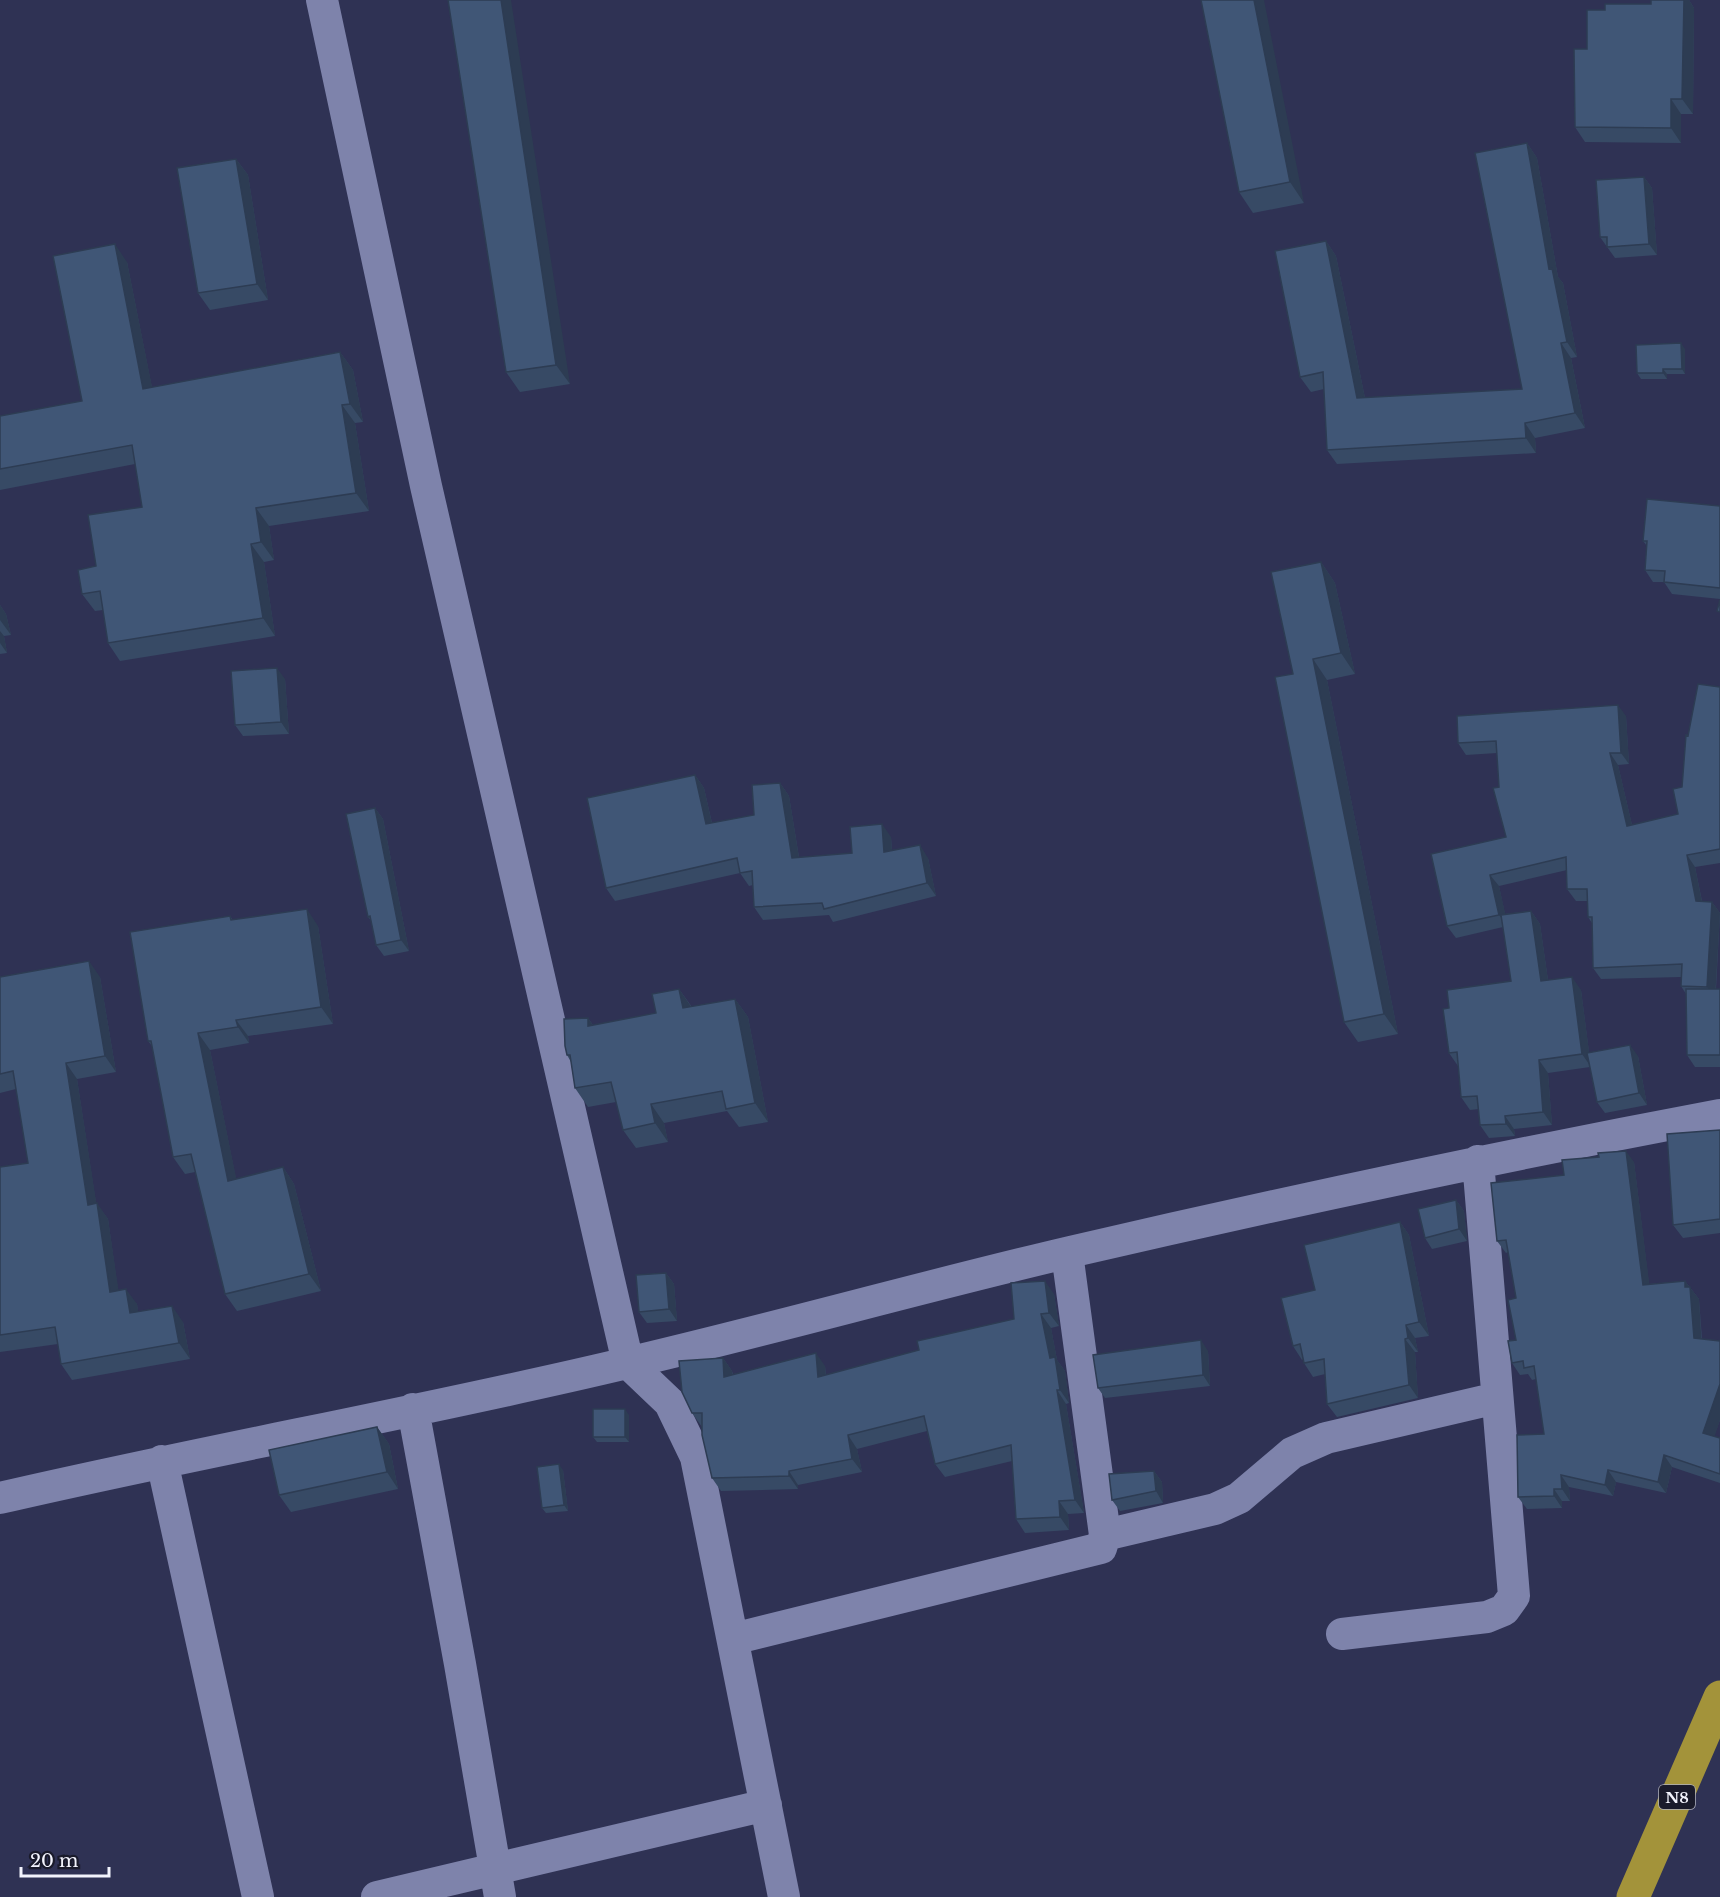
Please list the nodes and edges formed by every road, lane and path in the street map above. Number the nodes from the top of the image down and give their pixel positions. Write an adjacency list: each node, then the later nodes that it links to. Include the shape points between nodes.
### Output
1 (322, 0): 5 (street, via 426,486)
2 (1720, 1114): 3 (street)
3 (1478, 1161): 4 (street); 6 (street)
4 (1067, 1253): 5 (street); 10 (street)
5 (628, 1363): 7 (street); 12 (street, via 670,1403 696,1457)
6 (1497, 1398): 10 (street, via 1326,1438 1292,1453 1239,1498 1215,1509); 11 (street, via 1514,1596 1504,1610 1487,1617)
7 (413, 1409): 8 (street); 16 (street)
8 (162, 1461): 9 (street); 17 (street)
9 (0, 1498)
10 (1105, 1535): 12 (street, via 1101,1548 1087,1552)
11 (1342, 1634)
12 (733, 1640): 15 (street)
13 (1720, 1697): 14 (highway, N8)
14 (1712, 1735): 20 (highway, N8)
15 (766, 1806): 16 (street); 19 (street)
16 (497, 1884): 18 (street)
17 (258, 1897)
18 (377, 1897)
19 (784, 1897)
20 (1633, 1897)

